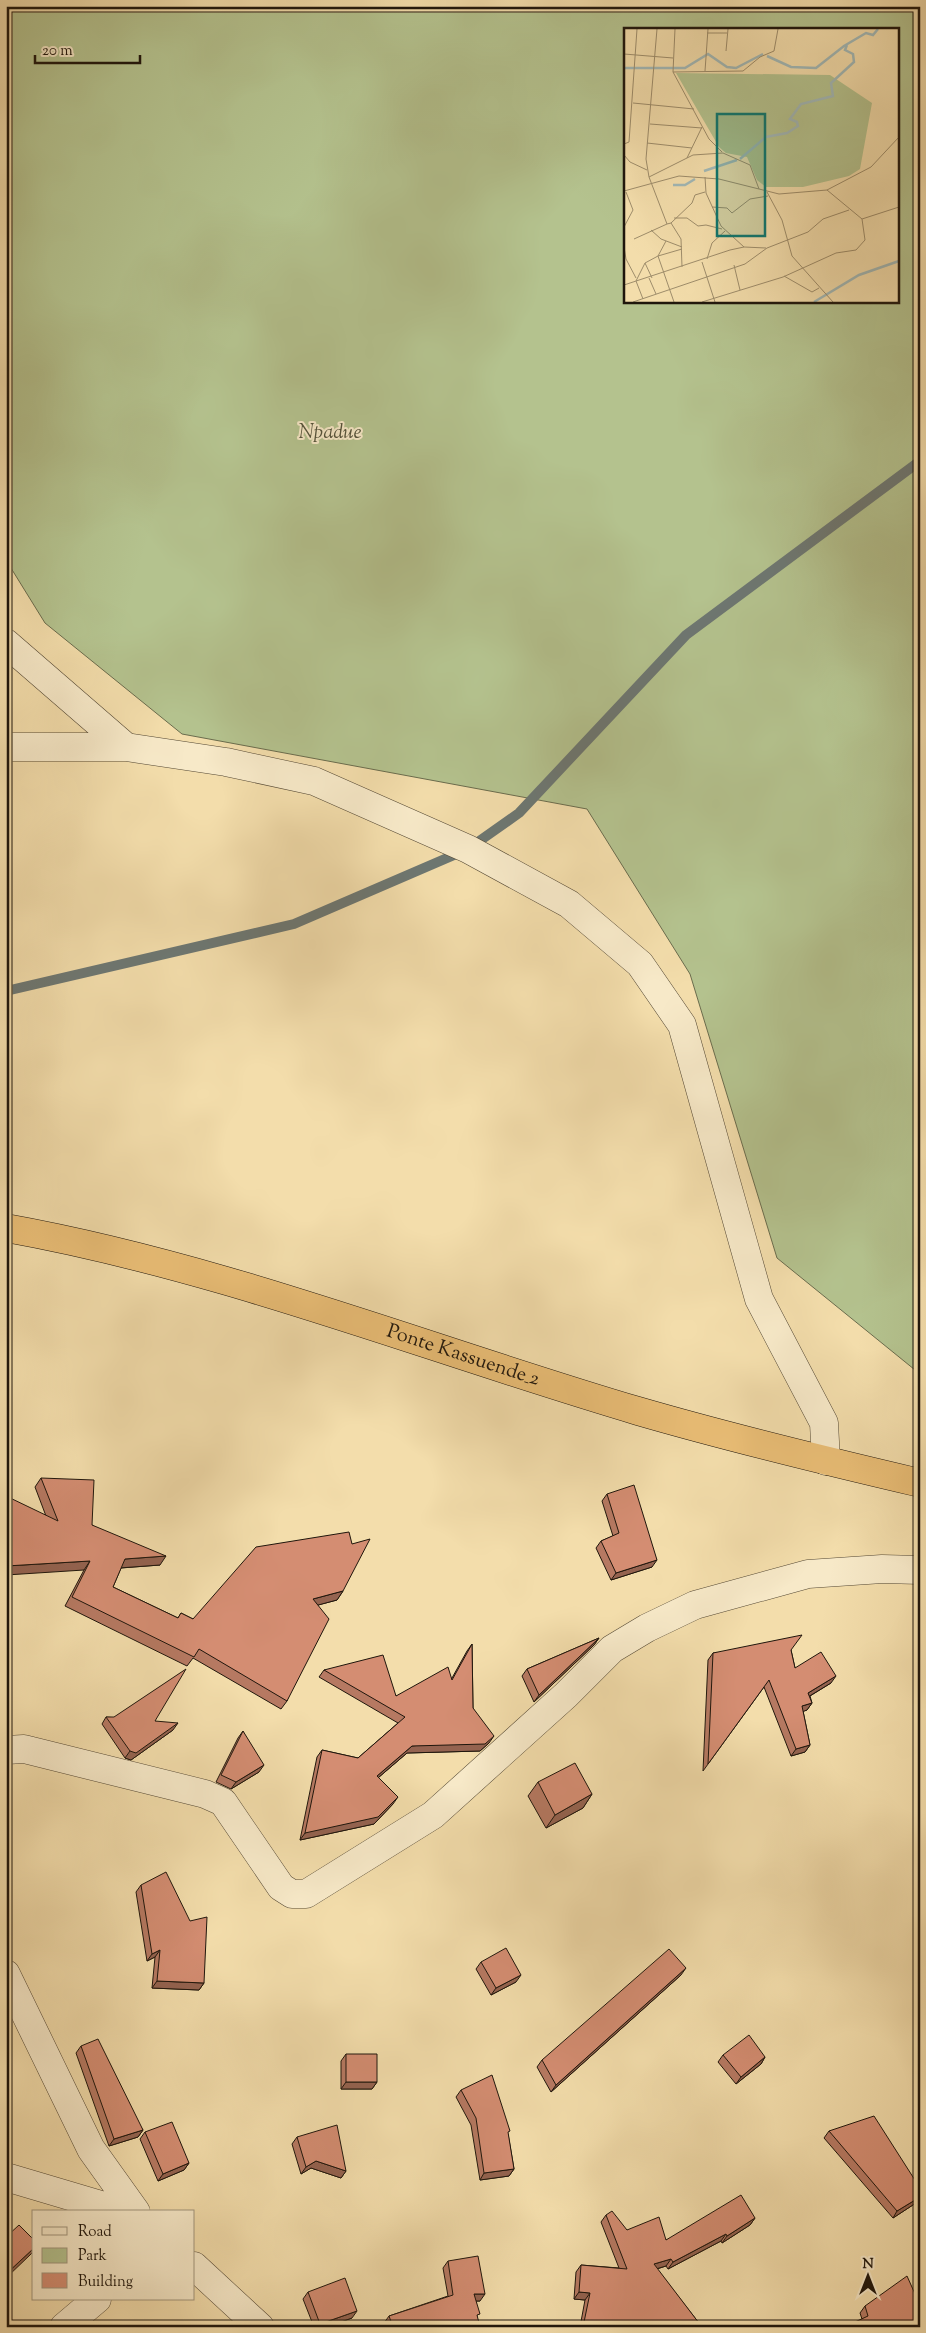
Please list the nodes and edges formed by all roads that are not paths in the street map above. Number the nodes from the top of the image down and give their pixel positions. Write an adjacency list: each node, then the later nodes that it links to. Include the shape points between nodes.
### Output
1 (6, 643): 3 (street)
2 (6, 747): 3 (street)
3 (126, 747): 5 (street, via 226,762 314,781 468,849 569,904 640,964 682,1025 759,1299 824,1424)
4 (6, 1228): 5 (highway, Ponte Kassuende_2, via 50,1236 277,1295 638,1411)
5 (826, 1461): 6 (highway, Ponte Kassuende_2)
6 (920, 1484)
7 (920, 1570): 8 (street, via 808,1574 695,1605 646,1628 612,1649 433,1815 306,1894 292,1894 281,1887 223,1802 205,1794 24,1749)
8 (6, 1750)
9 (6, 1974): 12 (street, via 91,2149)
10 (6, 2177): 11 (street)
11 (117, 2210)
12 (135, 2210)
13 (195, 2267): 16 (street)
14 (96, 2300): 15 (street)
15 (64, 2327)
16 (260, 2327)

